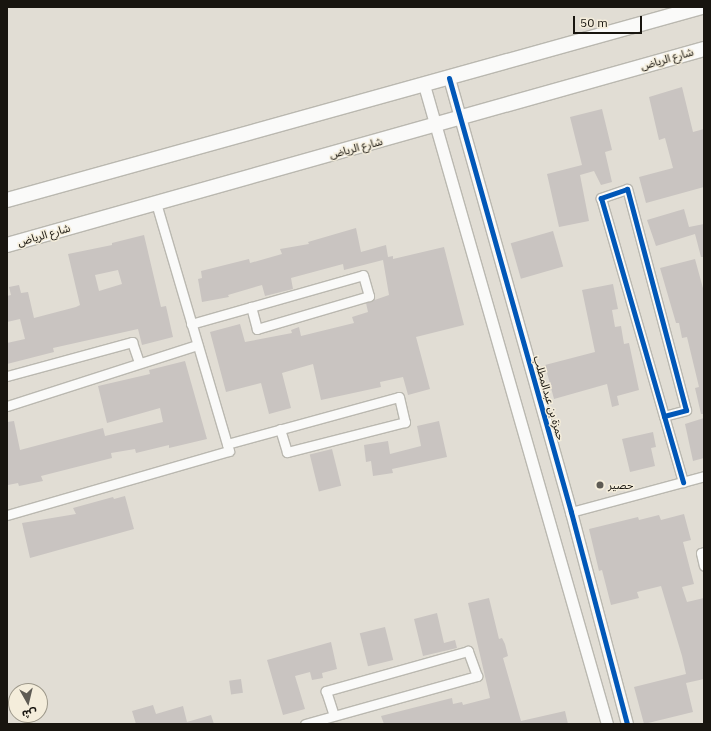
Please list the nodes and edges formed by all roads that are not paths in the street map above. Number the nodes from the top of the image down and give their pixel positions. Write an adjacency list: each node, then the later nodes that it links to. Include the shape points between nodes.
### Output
1 (702, 7): 3 (main road)
2 (704, 49): 5 (main road, شارع الرياض)
3 (449, 78): 4 (main road); 5 (street, حمزة بن عبدالمطلب)
4 (424, 85): 6 (street); 7 (main road)
5 (460, 118): 6 (main road, شارع الرياض); 21 (street, حمزة بن عبدالمطلب)
6 (436, 126): 8 (main road, شارع الرياض); 25 (street)
7 (7, 200)
8 (156, 203): 9 (main road, شارع الرياض); 11 (street)
9 (7, 245)
10 (251, 307): 10 (street, via 363,275 369,296 258,329); 11 (street)
11 (191, 324): 12 (street)
12 (198, 345): 13 (street); 18 (street)
13 (139, 362): 14 (street, via 132,342); 15 (street)
14 (7, 376)
15 (7, 406)
16 (664, 416): 16 (street, via 601,198 627,189 686,410); 20 (street)
17 (280, 429): 17 (street, via 399,397 405,422 287,452); 18 (street)
18 (227, 444): 22 (street, via 229,451)
19 (704, 476): 20 (street)
20 (683, 482): 21 (street)
21 (571, 512): 26 (street, حمزة بن عبدالمطلب)
22 (7, 515)
23 (704, 552): 24 (street, via 701,553)
24 (704, 566)
25 (592, 668): 26 (street); 28 (street)
26 (613, 669): 29 (street, حمزة بن عبدالمطلب)
27 (334, 715): 27 (street, via 477,676 468,651 326,690); 30 (street)
28 (606, 720): 29 (street)
29 (626, 720)
30 (305, 724)

